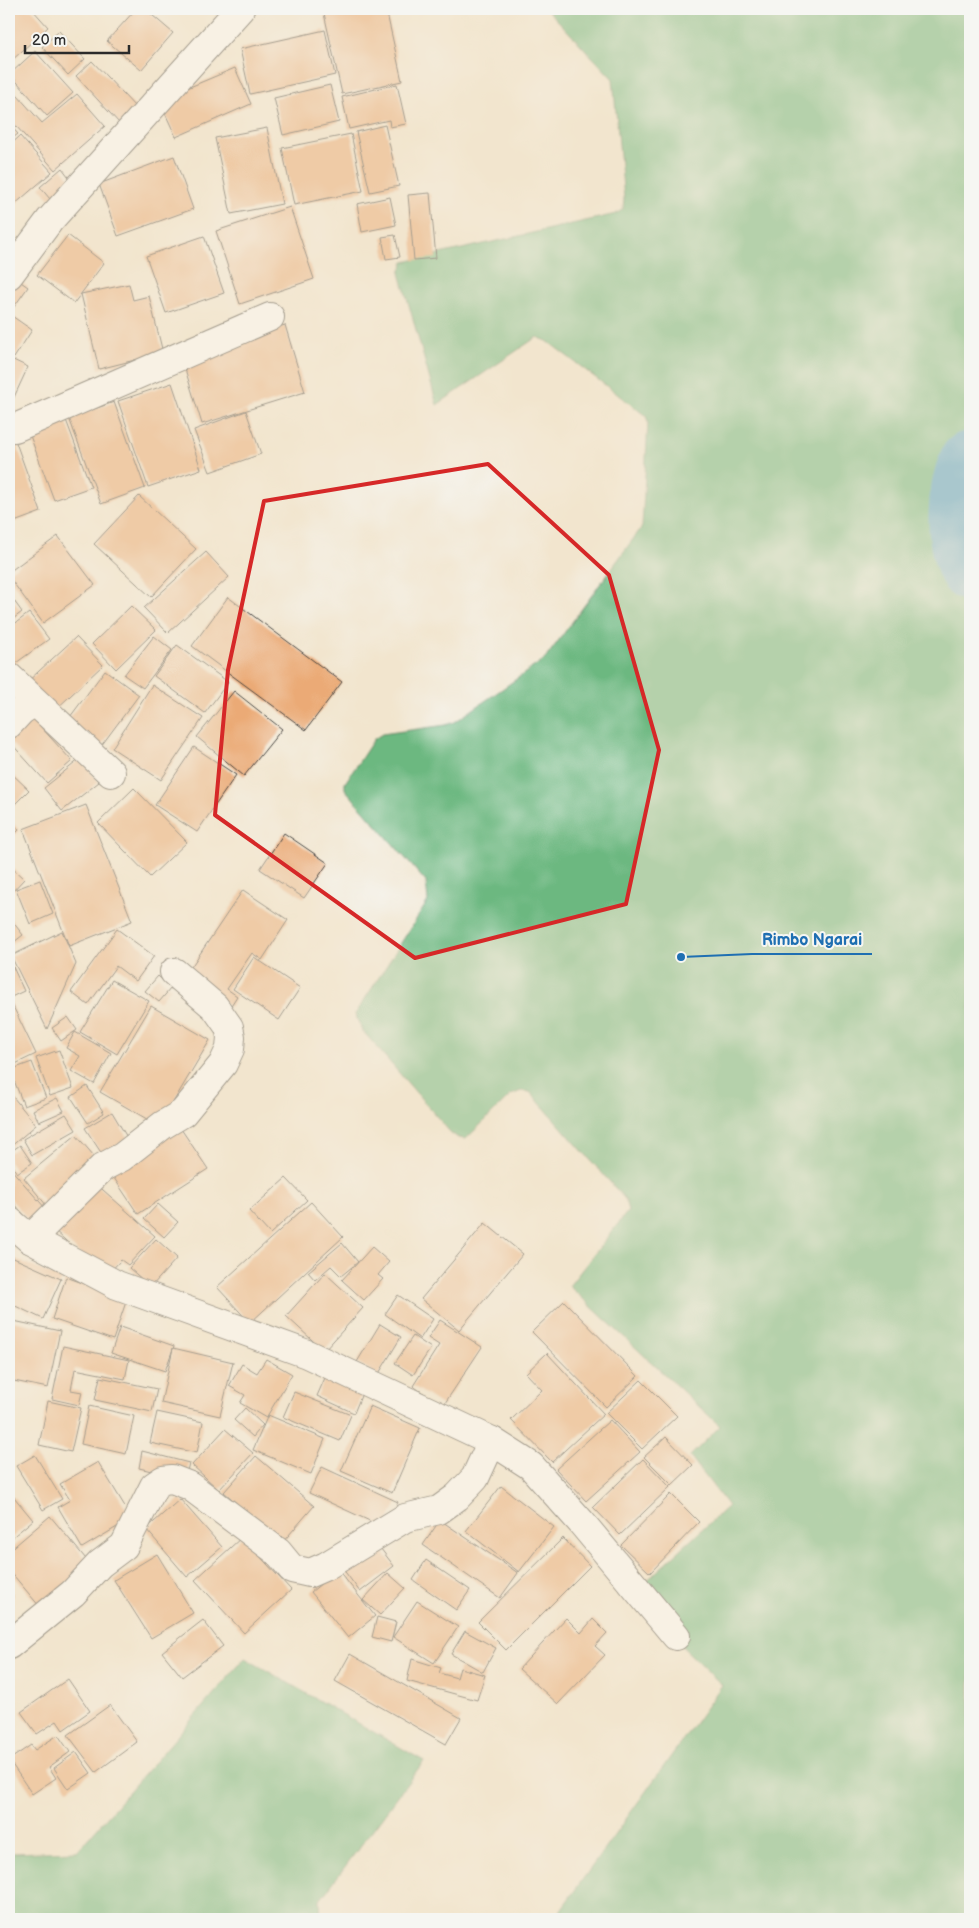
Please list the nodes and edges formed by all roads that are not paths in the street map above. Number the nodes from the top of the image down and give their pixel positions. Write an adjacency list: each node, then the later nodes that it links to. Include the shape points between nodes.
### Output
1 (240, 9): 2 (street, via 50,220)
2 (9, 275)
3 (270, 317): 4 (street)
4 (9, 428)
5 (9, 677): 6 (street)
6 (35, 702): 7 (street); 8 (street)
7 (9, 724)
8 (111, 773)
9 (174, 972): 11 (street, via 215,1008 230,1027 230,1049 223,1064 183,1113 103,1167)
10 (9, 1221): 11 (street)
11 (30, 1239): 12 (street, via 117,1286 307,1354)
12 (492, 1441): 13 (street, via 531,1466); 14 (street, via 475,1478 458,1497 439,1510 405,1518 310,1573 292,1569 278,1552 190,1486 172,1479 163,1480 154,1486 124,1546)
13 (676, 1636)
14 (9, 1645)

